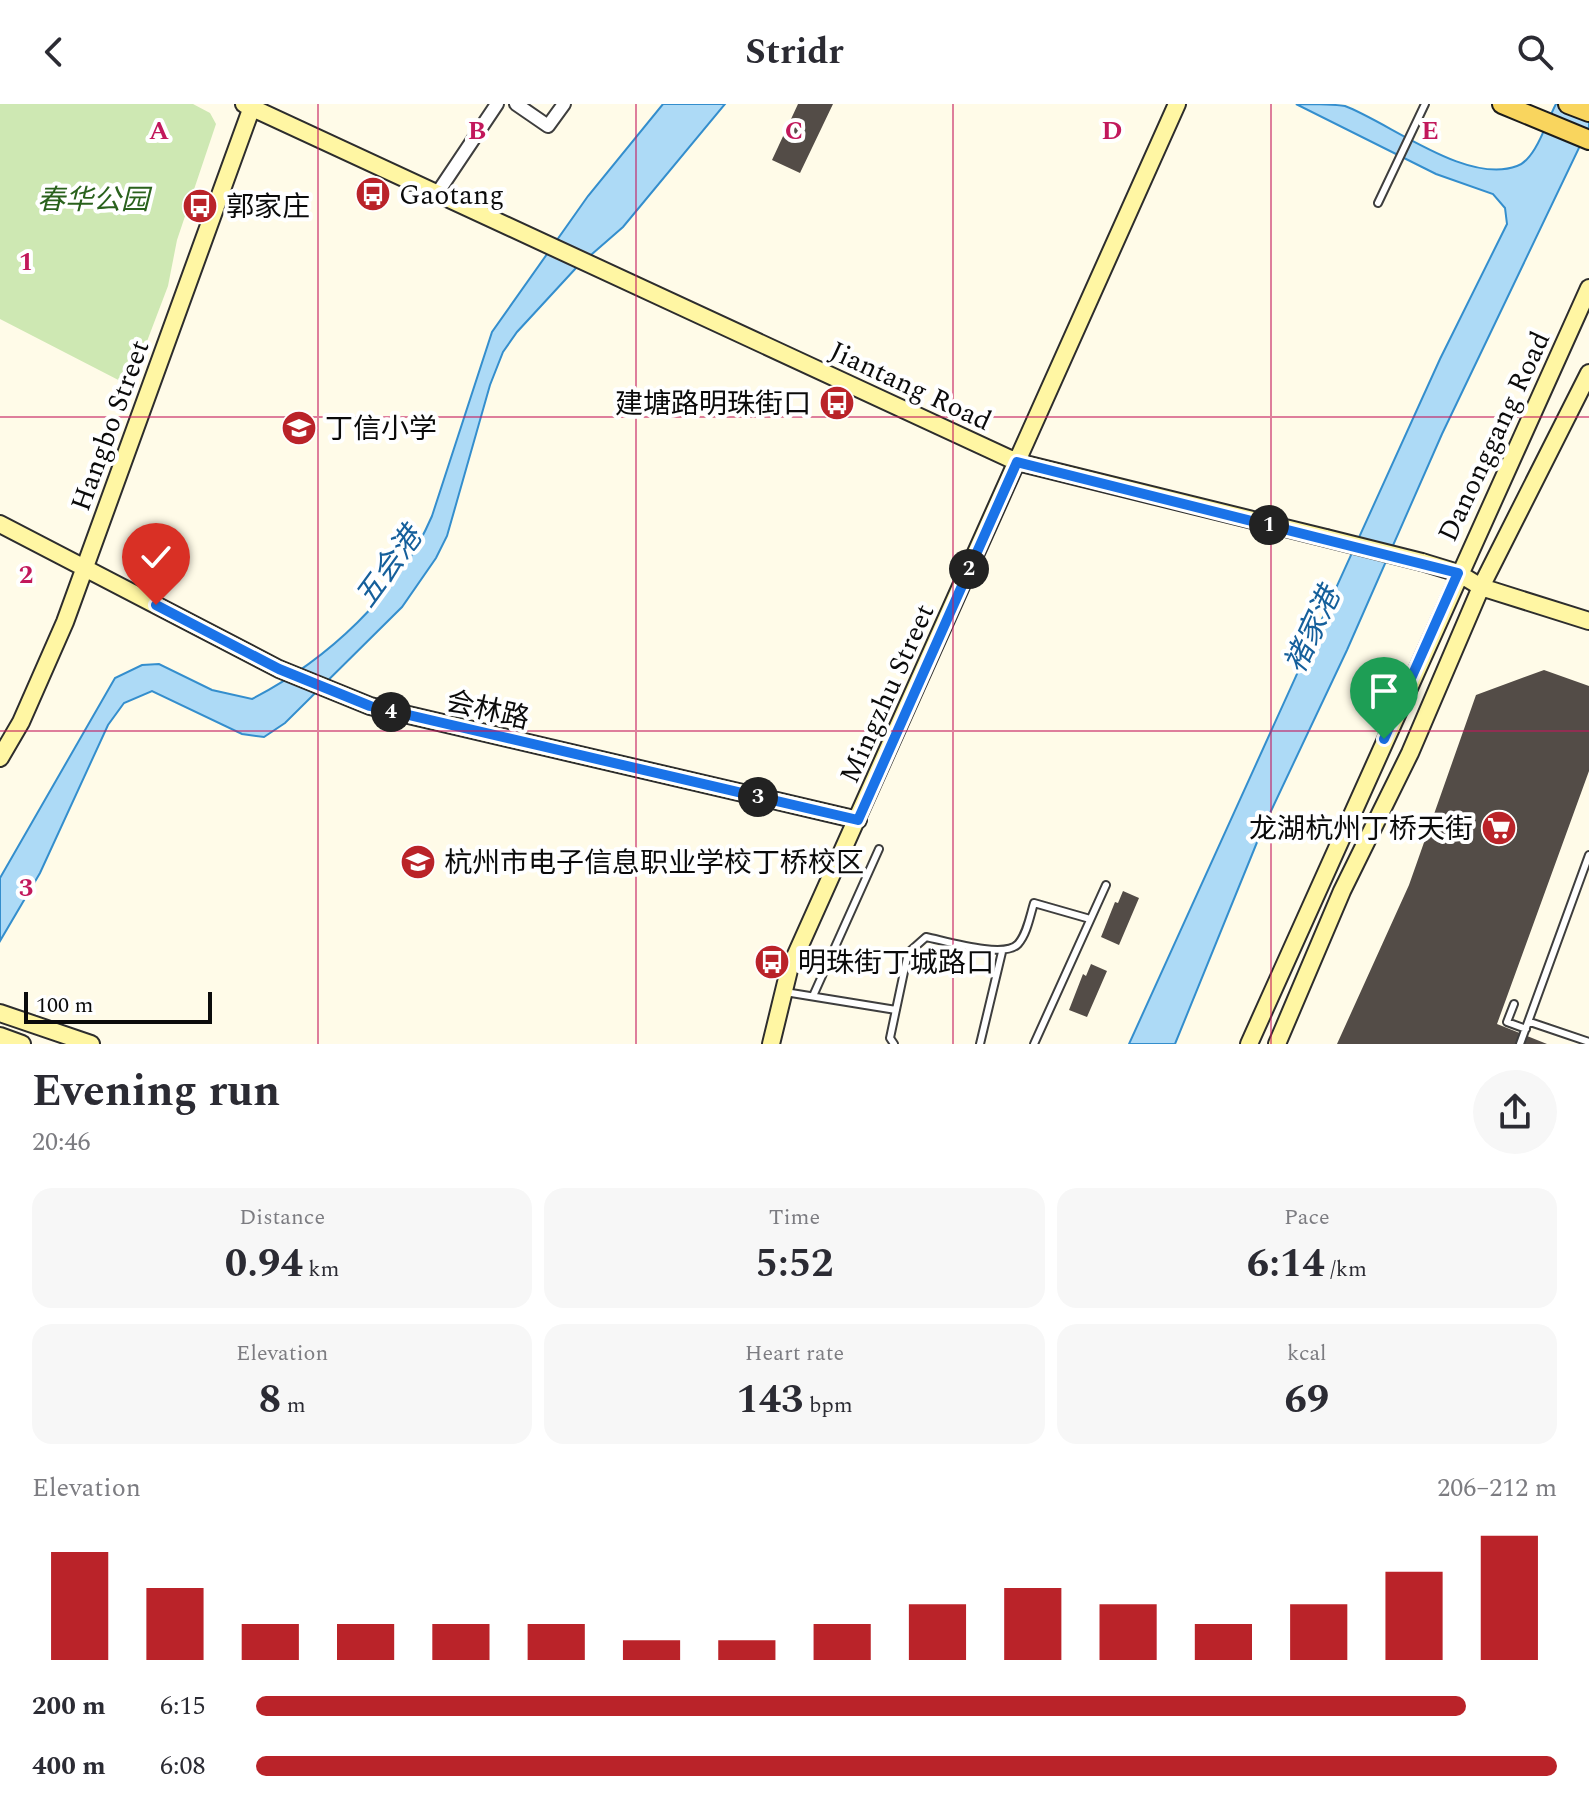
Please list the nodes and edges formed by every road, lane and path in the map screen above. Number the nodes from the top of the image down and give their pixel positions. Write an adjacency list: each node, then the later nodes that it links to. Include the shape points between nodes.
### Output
1 (497, 104): 11 (street)
2 (516, 104): 3 (street, via 548,126)
3 (564, 104)
4 (1177, 104): 15 (street, Mingzhu Street)
5 (1425, 104): 12 (lane)
6 (1502, 104): 10 (main road)
7 (1568, 104): 9 (main road)
8 (250, 105): 11 (street, Jiantang Road); 17 (street, Hangbo Street)
9 (1589, 112)
10 (1589, 140)
11 (438, 192): 15 (street, Jiantang Road)
12 (1378, 203)
13 (1589, 288): 18 (street, Danonggang Road)
14 (1589, 373): 19 (street, Danonggang Road)
15 (1017, 462): 18 (street, Jiantang Road, bridge); 22 (street, Mingzhu Street)
16 (0, 524): 17 (street, 会林路)
17 (85, 568): 21 (street, Hangbo Street, via 21,722); 22 (street, 会林路, via 279,669 370,706)
18 (1458, 573): 19 (street, Jiantang Road); 42 (street, Danonggang Road)
19 (1481, 587): 20 (street, Jiantang Road); 43 (street, Danonggang Road)
20 (1589, 621)
21 (0, 758)
22 (858, 820): 28 (street, Mingzhu Street)
23 (879, 849): 29 (lane)
24 (1589, 855): 33 (lane)
25 (1106, 885): 26 (lane)
26 (1090, 919): 27 (lane, via 1034,903 1016,947); 41 (lane)
27 (1002, 952): 31 (lane, via 926,937 908,953); 40 (lane)
28 (783, 991): 29 (lane); 38 (street, Mingzhu Street)
29 (813, 996): 31 (lane)
30 (1514, 1004): 33 (lane, via 1507,1022)
31 (896, 1010): 39 (lane, via 890,1038)
32 (0, 1013): 37 (street)
33 (1528, 1025): 35 (lane); 44 (lane)
34 (0, 1036): 36 (street)
35 (1589, 1042)
36 (22, 1044)
37 (91, 1044)
38 (771, 1044)
39 (894, 1044)
40 (980, 1044)
41 (1034, 1044)
42 (1249, 1044)
43 (1277, 1044)
44 (1520, 1044)

